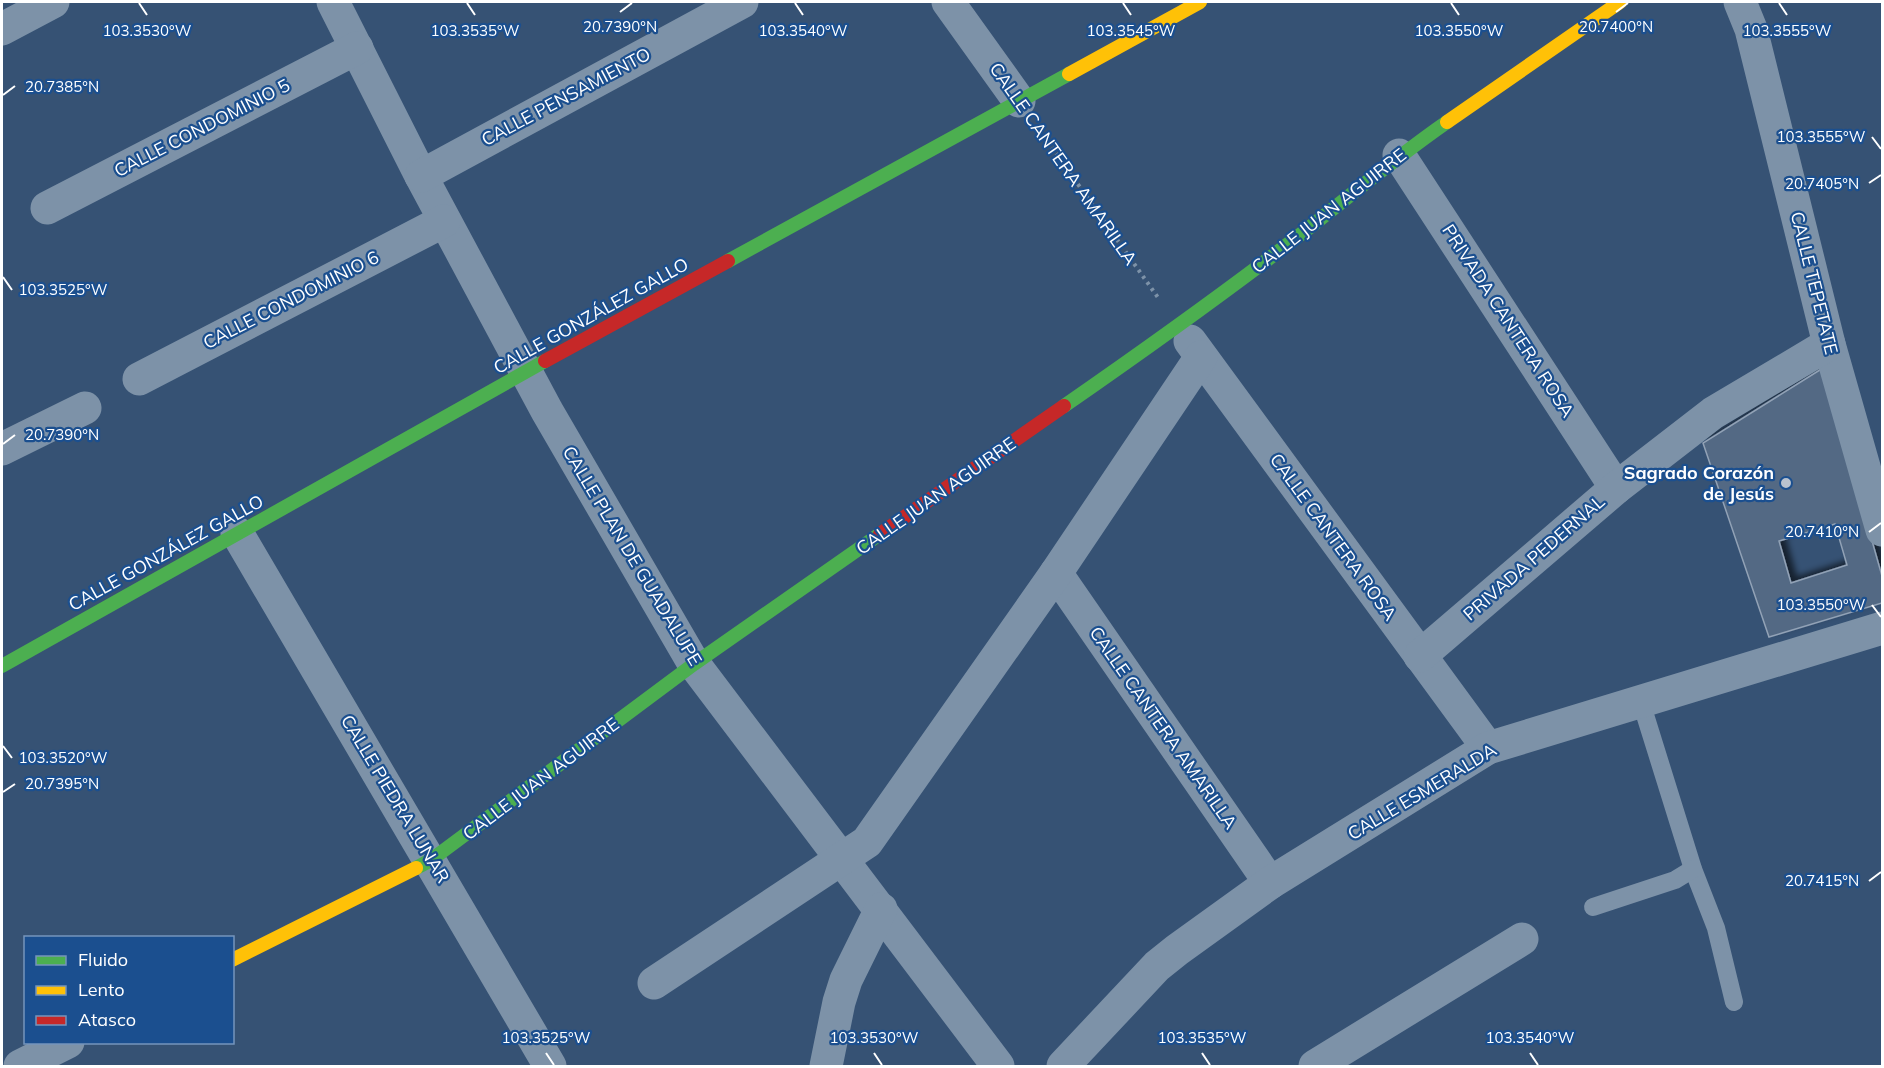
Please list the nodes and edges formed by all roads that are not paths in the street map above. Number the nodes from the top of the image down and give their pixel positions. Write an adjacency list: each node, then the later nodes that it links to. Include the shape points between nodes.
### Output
1 (53, 2): 8 (street)
2 (333, 2): 9 (street, CALLE PLAN DE GUADALUPE)
3 (742, 2): 12 (street, CALLE PENSAMIENTO)
4 (948, 2): 10 (street, CALLE CANTERA AMARILLA)
5 (1200, 2): 10 (street, CALLE GONZÁLEZ GALLO)
6 (1620, 2): 11 (street, CALLE JUAN AGUIRRE)
7 (1740, 2): 16 (street, CALLE TEPETATE, via 1751,29)
8 (2, 29)
9 (357, 48): 12 (street, CALLE PLAN DE GUADALUPE); 13 (street, CALLE CONDOMINIO 5)
10 (1019, 101): 18 (street, CALLE GONZÁLEZ GALLO)
11 (1399, 155): 15 (street, CALLE JUAN AGUIRRE); 22 (street, PRIVADA CANTERA ROSA)
12 (420, 176): 14 (street, CALLE PLAN DE GUADALUPE)
13 (47, 208)
14 (444, 221): 18 (street, CALLE PLAN DE GUADALUPE); 19 (street, CALLE CONDOMINIO 6)
15 (1179, 326): 17 (street, CALLE CANTERA ROSA); 28 (street, CALLE JUAN AGUIRRE)
16 (1829, 344): 22 (street, PRIVADA PEDERNAL, via 1713,413); 23 (street, CALLE TEPETATE)
17 (1201, 357): 25 (street); 27 (street, CALLE CANTERA ROSA)
18 (526, 372): 24 (street, CALLE GONZÁLEZ GALLO); 28 (street, CALLE PLAN DE GUADALUPE)
19 (139, 379)
20 (85, 408): 21 (street)
21 (2, 449)
22 (1616, 488): 27 (street, PRIVADA PEDERNAL)
23 (1882, 530)
24 (237, 533): 29 (street, CALLE GONZÁLEZ GALLO); 33 (street, CALLE PIEDRA LUNAR)
25 (1056, 573): 32 (street, via 867,842); 35 (street, CALLE CANTERA AMARILLA)
26 (1882, 628): 30 (street, CALLE ESMERALDA)
27 (1420, 656): 31 (street, CALLE CANTERA ROSA)
28 (694, 664): 32 (street, CALLE PLAN DE GUADALUPE); 33 (street, CALLE JUAN AGUIRRE)
29 (2, 666)
30 (1641, 702): 31 (street, CALLE ESMERALDA); 34 (lane)
31 (1488, 748): 35 (street, CALLE ESMERALDA)
32 (842, 858): 37 (street, CALLE PLAN DE GUADALUPE); 40 (street)
33 (431, 860): 39 (street, CALLE JUAN AGUIRRE); 44 (street, CALLE PIEDRA LUNAR)
34 (1693, 869): 36 (lane, via 1675,880); 41 (lane, via 1716,928)
35 (1270, 883): 47 (street, CALLE ESMERALDA, via 1157,966)
36 (1593, 907)
37 (880, 909): 45 (street, via 846,980); 46 (street, CALLE PLAN DE GUADALUPE)
38 (1522, 939): 48 (street)
39 (234, 959)
40 (654, 983)
41 (1734, 1002)
42 (64, 1044): 43 (street)
43 (20, 1066)
44 (550, 1066)
45 (826, 1066)
46 (999, 1066)
47 (1063, 1066)
48 (1315, 1066)

